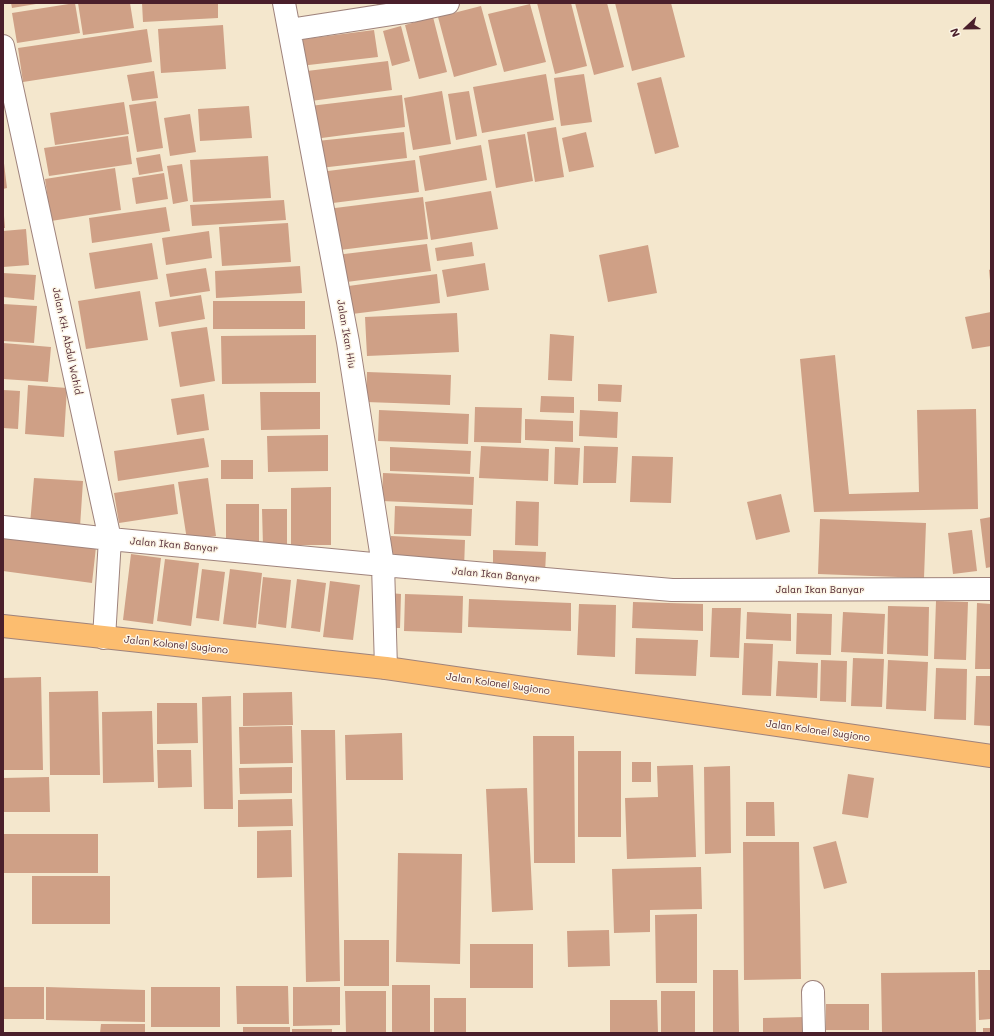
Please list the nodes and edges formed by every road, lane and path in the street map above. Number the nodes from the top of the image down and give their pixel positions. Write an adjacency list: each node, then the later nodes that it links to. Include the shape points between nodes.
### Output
1 (284, 3): 3 (street, Jalan Ikan Hiu)
2 (448, 3): 3 (street)
3 (289, 30): 7 (street, Jalan Ikan Hiu, via 348,342)
4 (3, 46): 6 (street, Jalan KH. Abdul Wahid)
5 (3, 527): 6 (street, Jalan Ikan Banyar)
6 (110, 539): 7 (street, Jalan Ikan Banyar); 10 (street, Jalan KH. Abdul Wahid)
7 (383, 565): 8 (street, Jalan Ikan Banyar, via 672,590); 11 (street, Jalan Ikan Hiu)
8 (991, 589)
9 (3, 626): 10 (main road, Jalan Kolonel Sugiono)
10 (104, 638): 11 (main road, Jalan Kolonel Sugiono)
11 (386, 668): 12 (main road, Jalan Kolonel Sugiono)
12 (991, 756)
13 (813, 992): 14 (street)
14 (814, 1033)

